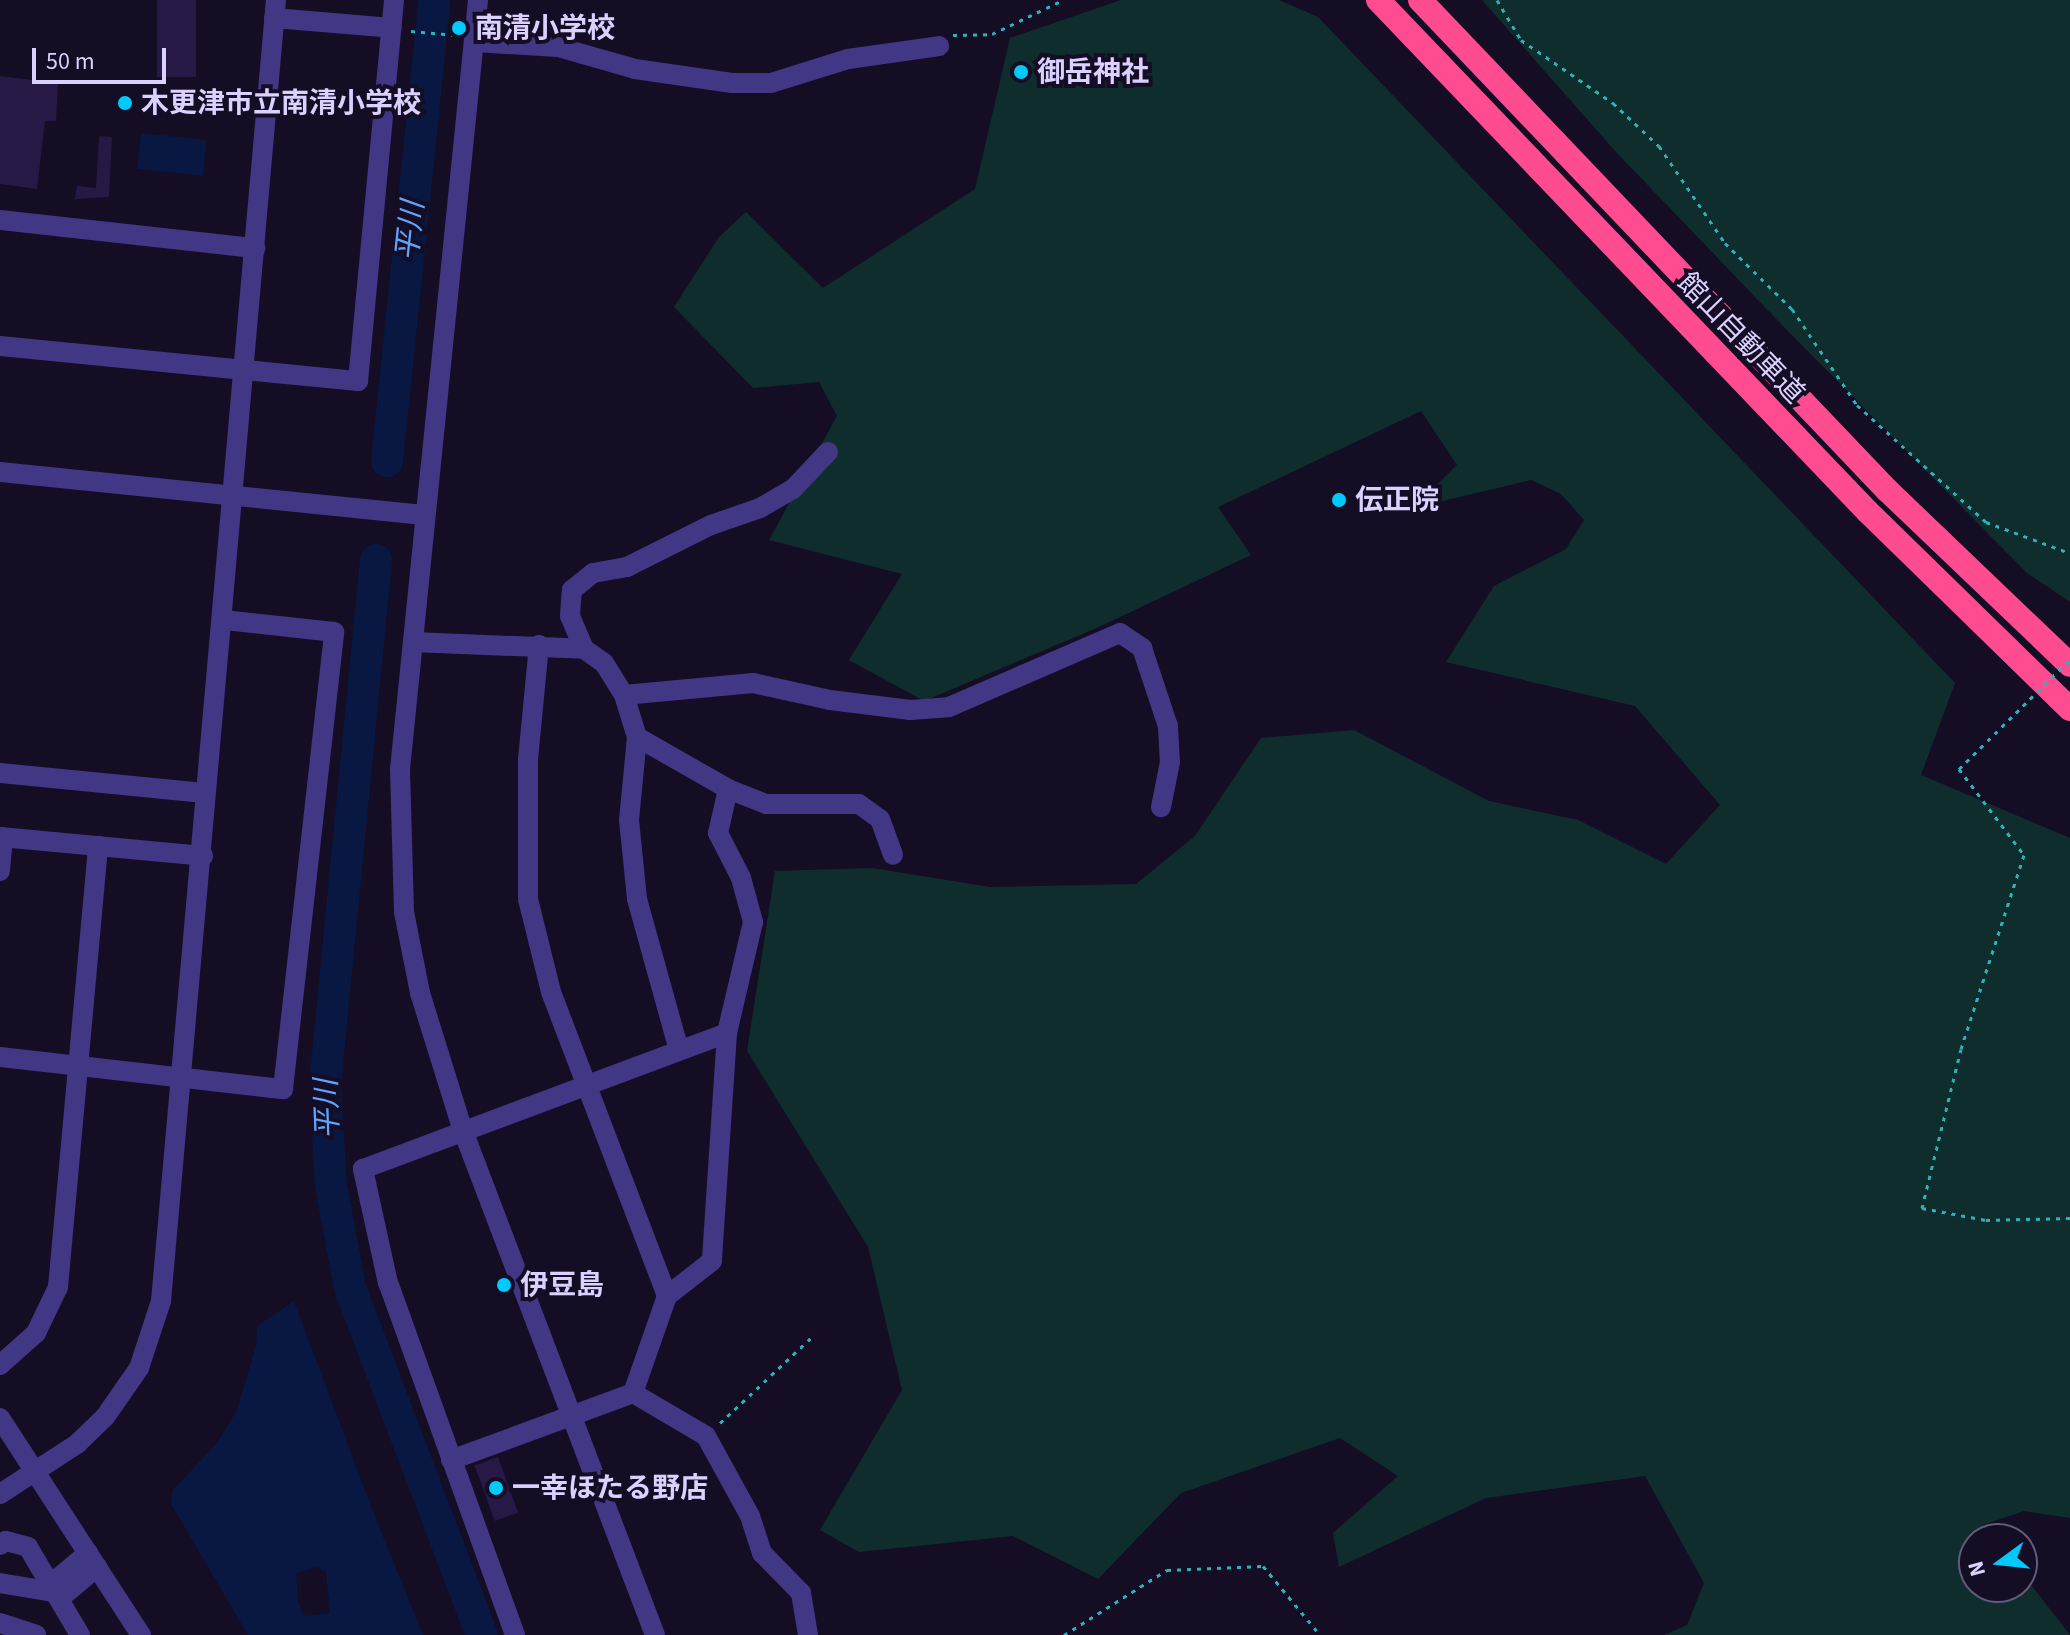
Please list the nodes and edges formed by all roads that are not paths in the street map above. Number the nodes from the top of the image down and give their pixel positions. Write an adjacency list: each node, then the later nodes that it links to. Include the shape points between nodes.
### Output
1 (394, 0): 6 (street)
2 (478, 0): 7 (street)
3 (1378, 0): 23 (highway, 館山自動車道, via 1868,512)
4 (1420, 0): 21 (highway, 館山自動車道, via 1887,490)
5 (275, 9): 6 (street); 10 (street)
6 (398, 29): 12 (street, via 358,381)
7 (474, 42): 8 (street, via 558,47 635,69 732,83 771,83 848,59); 16 (street)
8 (939, 46)
9 (0, 220): 10 (street)
10 (255, 248): 12 (street)
11 (0, 346): 12 (street)
12 (244, 370): 15 (street)
13 (828, 452): 20 (street, via 793,489 760,508 711,525 627,567 593,573 572,590 570,616)
14 (0, 472): 15 (street)
15 (233, 496): 16 (street); 17 (street)
16 (424, 515): 18 (street)
17 (223, 620): 32 (street); 38 (street, via 334,632 283,1089)
18 (413, 642): 19 (street); 40 (street, via 399,796 404,912 420,993)
19 (539, 645): 20 (street); 39 (street, via 528,775 528,899 551,992)
20 (584, 649): 22 (street, via 604,663)
21 (2070, 665)
22 (624, 695): 24 (street); 28 (street, via 753,683 857,704 910,710 949,707 1120,633 1142,648 1168,726 1170,762)
23 (2070, 709)
24 (637, 737): 26 (street); 35 (street, via 629,820 637,899)
25 (0, 773): 27 (street)
26 (728, 789): 31 (street, via 766,804 859,804 880,819); 34 (street, via 718,833 741,878 753,922)
27 (194, 792)
28 (1161, 807)
29 (2, 837): 30 (street); 33 (street)
30 (98, 846): 32 (street); 37 (street)
31 (893, 855)
32 (203, 856): 38 (street)
33 (0, 871)
34 (727, 1033): 35 (street); 41 (street, via 712,1261)
35 (679, 1050): 39 (street)
36 (0, 1057): 37 (street)
37 (78, 1066): 38 (street); 42 (street, via 58,1287 36,1333)
38 (182, 1078): 47 (street, via 161,1301 147,1348 105,1417 77,1444)
39 (587, 1083): 40 (street); 41 (street)
40 (462, 1128): 44 (street); 46 (street, via 363,1169 388,1283)
41 (667, 1296): 43 (street)
42 (0, 1365)
43 (633, 1393): 44 (street); 60 (street, via 706,1436 750,1516 762,1553 801,1593)
44 (572, 1415): 46 (street); 59 (street)
45 (0, 1418): 47 (street)
46 (451, 1460): 58 (street)
47 (35, 1471): 48 (street); 50 (street)
48 (0, 1494)
49 (0, 1545): 52 (street, via 6,1541 28,1547)
50 (93, 1560): 52 (street); 57 (street)
51 (0, 1583): 52 (street)
52 (54, 1592): 55 (street); 56 (street)
53 (0, 1623): 54 (street)
54 (36, 1635)
55 (59, 1635)
56 (80, 1635)
57 (141, 1635)
58 (515, 1635)
59 (655, 1635)
60 (808, 1635)

